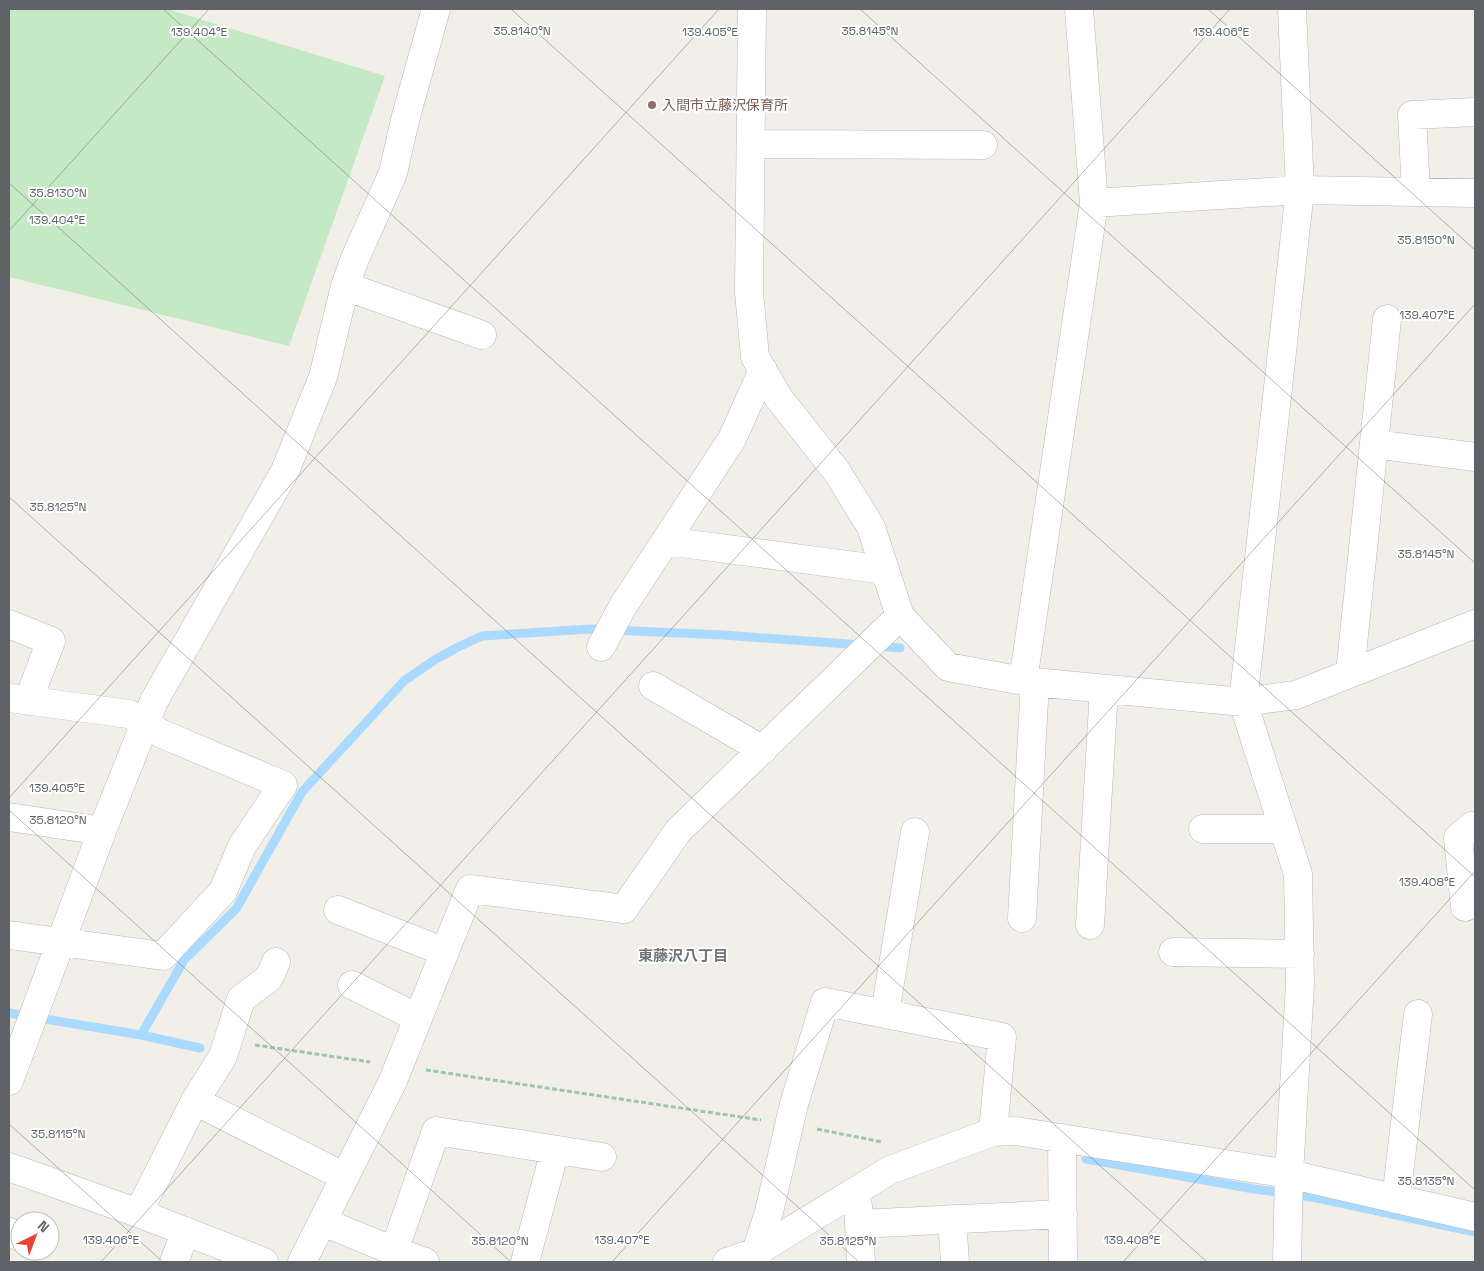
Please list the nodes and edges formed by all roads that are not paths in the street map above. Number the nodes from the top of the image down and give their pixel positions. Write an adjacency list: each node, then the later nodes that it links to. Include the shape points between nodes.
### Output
1 (436, 9): 12 (street, via 392,173)
2 (752, 9): 6 (street)
3 (1079, 9): 11 (street)
4 (1292, 9): 8 (street)
5 (1475, 112): 9 (street, via 1412,115)
6 (751, 144): 7 (street); 15 (street, via 749,292 755,357)
7 (983, 145)
8 (1300, 190): 9 (street); 11 (street); 29 (street)
9 (1416, 192): 10 (street)
10 (1475, 192)
11 (1094, 203): 25 (street)
12 (345, 286): 14 (street); 30 (street, via 323,377 285,471 195,627)
13 (1387, 319): 16 (street)
14 (482, 335)
15 (762, 370): 18 (street, via 732,439); 19 (street, via 778,397 837,472 871,527)
16 (1374, 444): 17 (street); 24 (street)
17 (1475, 457)
18 (666, 541): 19 (street); 23 (street, via 623,606)
19 (885, 570): 20 (street)
20 (900, 616): 25 (street, via 948,667); 31 (street)
21 (9, 624): 28 (street, via 51,641)
22 (1475, 624): 24 (street)
23 (601, 647)
24 (1350, 673): 29 (street, via 1296,695)
25 (1029, 682): 27 (street); 40 (street)
26 (653, 686): 31 (street)
27 (1104, 689): 29 (street); 41 (street)
28 (18, 700): 30 (street, via 129,714)
29 (1244, 702): 35 (street)
30 (145, 722): 36 (street); 43 (street, via 160,734 283,785 242,846 223,891 163,956)
31 (763, 750): 44 (street, via 678,831 624,910 470,889)
32 (9, 817): 36 (street)
33 (1475, 827): 38 (street, via 1458,838)
34 (1203, 829): 35 (street)
35 (1283, 829): 46 (street, via 1298,874)
36 (102, 831): 43 (street)
37 (915, 832): 49 (street)
38 (1466, 907)
39 (338, 910): 44 (street)
40 (1022, 918)
41 (1090, 924)
42 (9, 935): 43 (street)
43 (61, 942): 52 (street)
44 (445, 952): 51 (street)
45 (1173, 952): 46 (street)
46 (1300, 954): 59 (street)
47 (276, 962): 53 (street, via 269,978 241,999 223,1056)
48 (352, 984): 51 (street)
49 (885, 1013): 54 (street, via 1002,1038); 71 (street, via 825,1002)
50 (1418, 1014): 62 (street)
51 (418, 1018): 60 (street, via 392,1083)
52 (9, 1081)
53 (195, 1101): 60 (street); 63 (street)
54 (993, 1132): 55 (street, via 1016,1131); 61 (street, via 890,1170)
55 (1062, 1138): 59 (street); 64 (street)
56 (554, 1150): 57 (street); 70 (street, via 436,1131); 76 (street)
57 (602, 1157)
58 (9, 1167): 63 (street)
59 (1289, 1174): 62 (street); 81 (street)
60 (345, 1177): 67 (street)
61 (858, 1190): 68 (street); 71 (street)
62 (1396, 1199): 65 (street)
63 (138, 1212): 69 (street)
64 (1062, 1214): 66 (street); 80 (street)
65 (1475, 1216)
66 (952, 1219): 68 (street); 79 (street)
67 (323, 1222): 70 (street); 74 (street)
68 (859, 1224): 78 (street)
69 (186, 1231): 72 (street); 73 (street)
70 (394, 1251): 75 (street)
71 (756, 1257): 77 (street)
72 (174, 1262)
73 (264, 1262)
74 (302, 1262)
75 (425, 1262)
76 (525, 1262)
77 (727, 1262)
78 (861, 1262)
79 (954, 1262)
80 (1063, 1262)
81 (1287, 1262)

